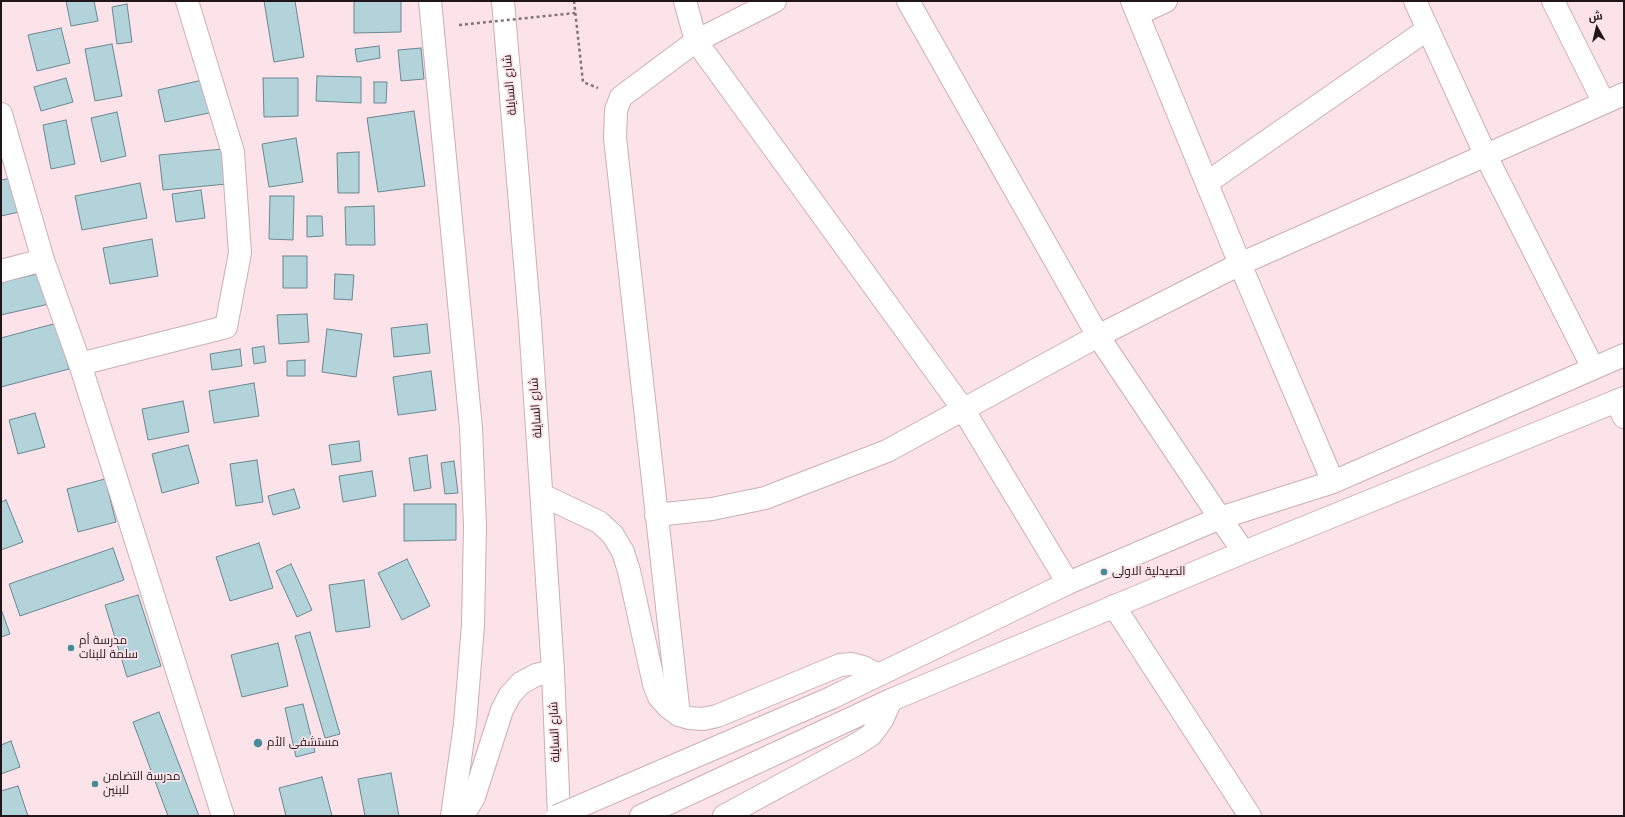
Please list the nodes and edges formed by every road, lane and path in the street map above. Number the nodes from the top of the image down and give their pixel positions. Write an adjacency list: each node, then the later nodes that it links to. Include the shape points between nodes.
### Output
1 (187, 1): 27 (street, via 233,152 240,253 226,327)
2 (430, 1): 44 (street, via 471,428 475,526 473,633 465,724)
3 (502, 1): 32 (street, شارع السايلة)
4 (574, 1): 12 (path)
5 (685, 1): 15 (street)
6 (775, 1): 15 (street)
7 (908, 1): 25 (street)
8 (1166, 1): 11 (street)
9 (1415, 1): 14 (street)
10 (1553, 1): 18 (street)
11 (1135, 7): 21 (street)
12 (575, 12): 13 (path, bridge); 16 (path)
13 (459, 25)
14 (1428, 29): 20 (street); 21 (street)
15 (696, 41): 30 (street); 33 (street, via 621,97 616,110 616,146)
16 (583, 82)
17 (1624, 94): 18 (street)
18 (1604, 103): 20 (street)
19 (1, 114): 22 (street)
20 (1486, 156): 23 (street); 28 (street)
21 (1208, 182): 23 (street)
22 (43, 260): 24 (street); 27 (street)
23 (1240, 264): 25 (street); 31 (street)
24 (1, 271)
25 (1098, 336): 30 (street); 34 (street)
26 (1624, 355): 28 (street)
27 (80, 364): 43 (street)
28 (1593, 368): 31 (street)
29 (1621, 405): 35 (street)
30 (963, 409): 33 (street, via 887,451 765,498 712,509); 36 (street)
31 (1333, 482): 34 (street)
32 (542, 495): 38 (street, شارع السايلة); 41 (street, via 599,522 613,536 623,552 629,571 654,684 668,707)
33 (656, 516): 41 (street)
34 (1220, 518): 35 (street); 36 (street)
35 (1244, 552): 37 (street)
36 (1068, 583): 39 (street)
37 (1114, 606): 40 (street); 49 (street)
38 (553, 671): 45 (street, via 536,675 521,683 510,695 502,710 474,797); 46 (street, شارع السايلة)
39 (878, 675): 41 (street, via 852,664 840,666 717,716 703,719); 46 (street, bridge, via 831,698)
40 (891, 700): 42 (street, via 882,720 871,734); 47 (street)
41 (680, 715)
42 (741, 810): 48 (street)
43 (223, 816)
44 (452, 816)
45 (462, 816)
46 (558, 816)
47 (641, 816)
48 (724, 816)
49 (1250, 816)

